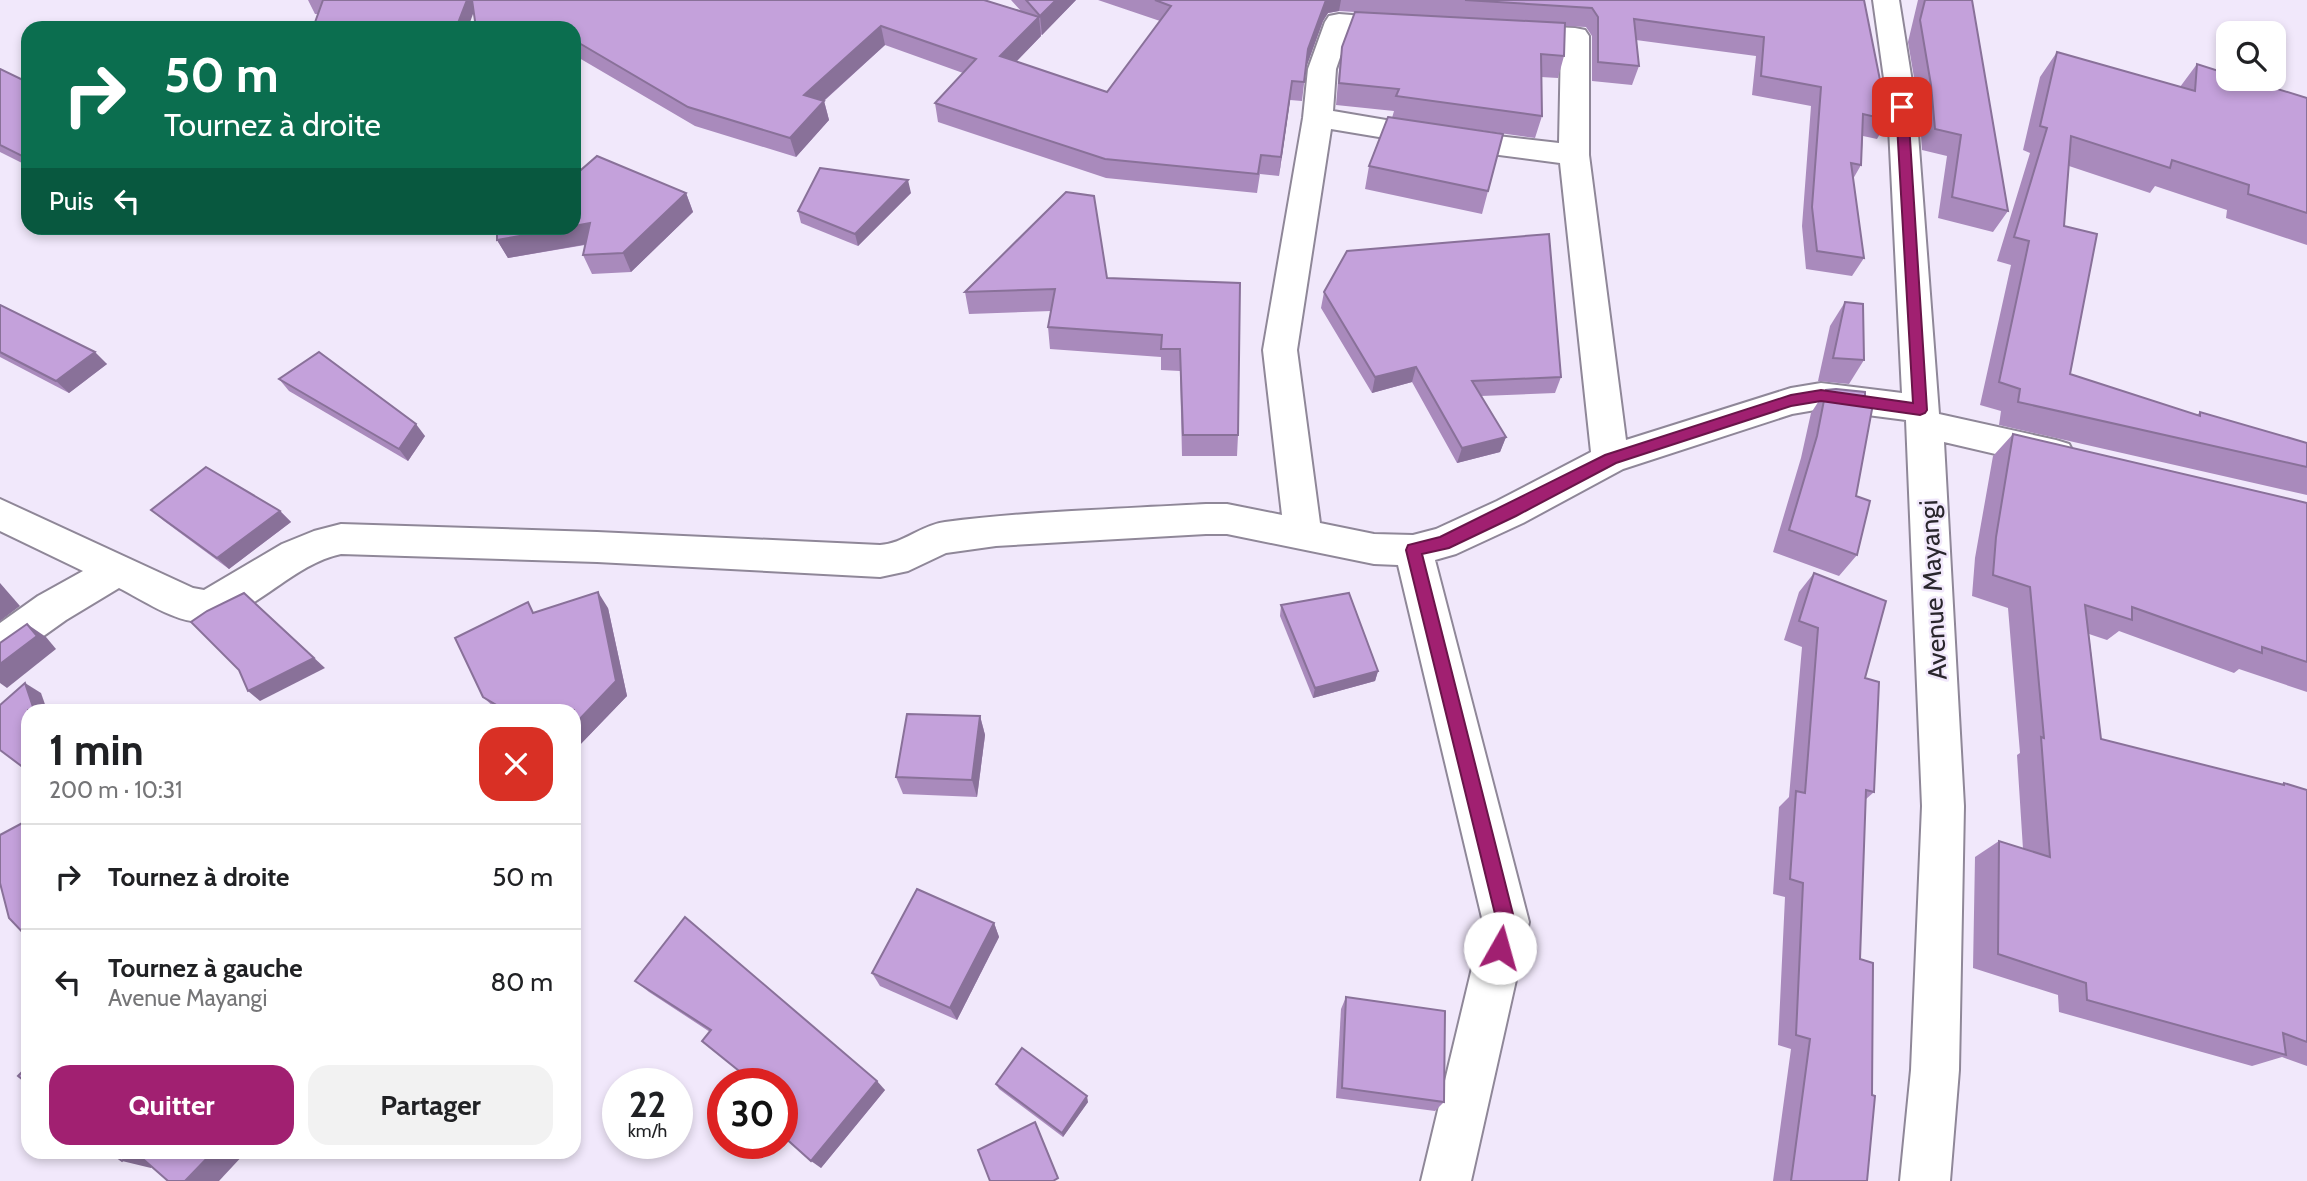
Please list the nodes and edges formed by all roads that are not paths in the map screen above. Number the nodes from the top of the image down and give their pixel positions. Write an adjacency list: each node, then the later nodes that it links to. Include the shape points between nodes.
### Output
1 (1886, 0): 6 (street, Avenue Mayangi, via 1902,107)
2 (1426, 28): 4 (street, via 1339,22 1322,69)
3 (1480, 31): 5 (street, via 1575,36)
4 (1318, 118): 5 (street); 10 (street, via 1280,350)
5 (1574, 155): 7 (street)
6 (1923, 417): 7 (street, via 1821,396 1791,401); 8 (street); 15 (street, Avenue Mayangi, via 1943,806 1935,1070)
7 (1610, 459): 11 (street, via 1443,543)
8 (2089, 462)
9 (0, 514): 12 (street)
10 (1303, 534): 11 (street, via 1374,549); 12 (street, via 1227,519 1009,530 940,538 895,560 880,561 597,547 325,541 220,602 204,606 187,603)
11 (1413, 550): 14 (street, via 1506,922)
12 (118, 570): 13 (street)
13 (0, 645)
14 (1446, 1181)
15 (1925, 1181)

